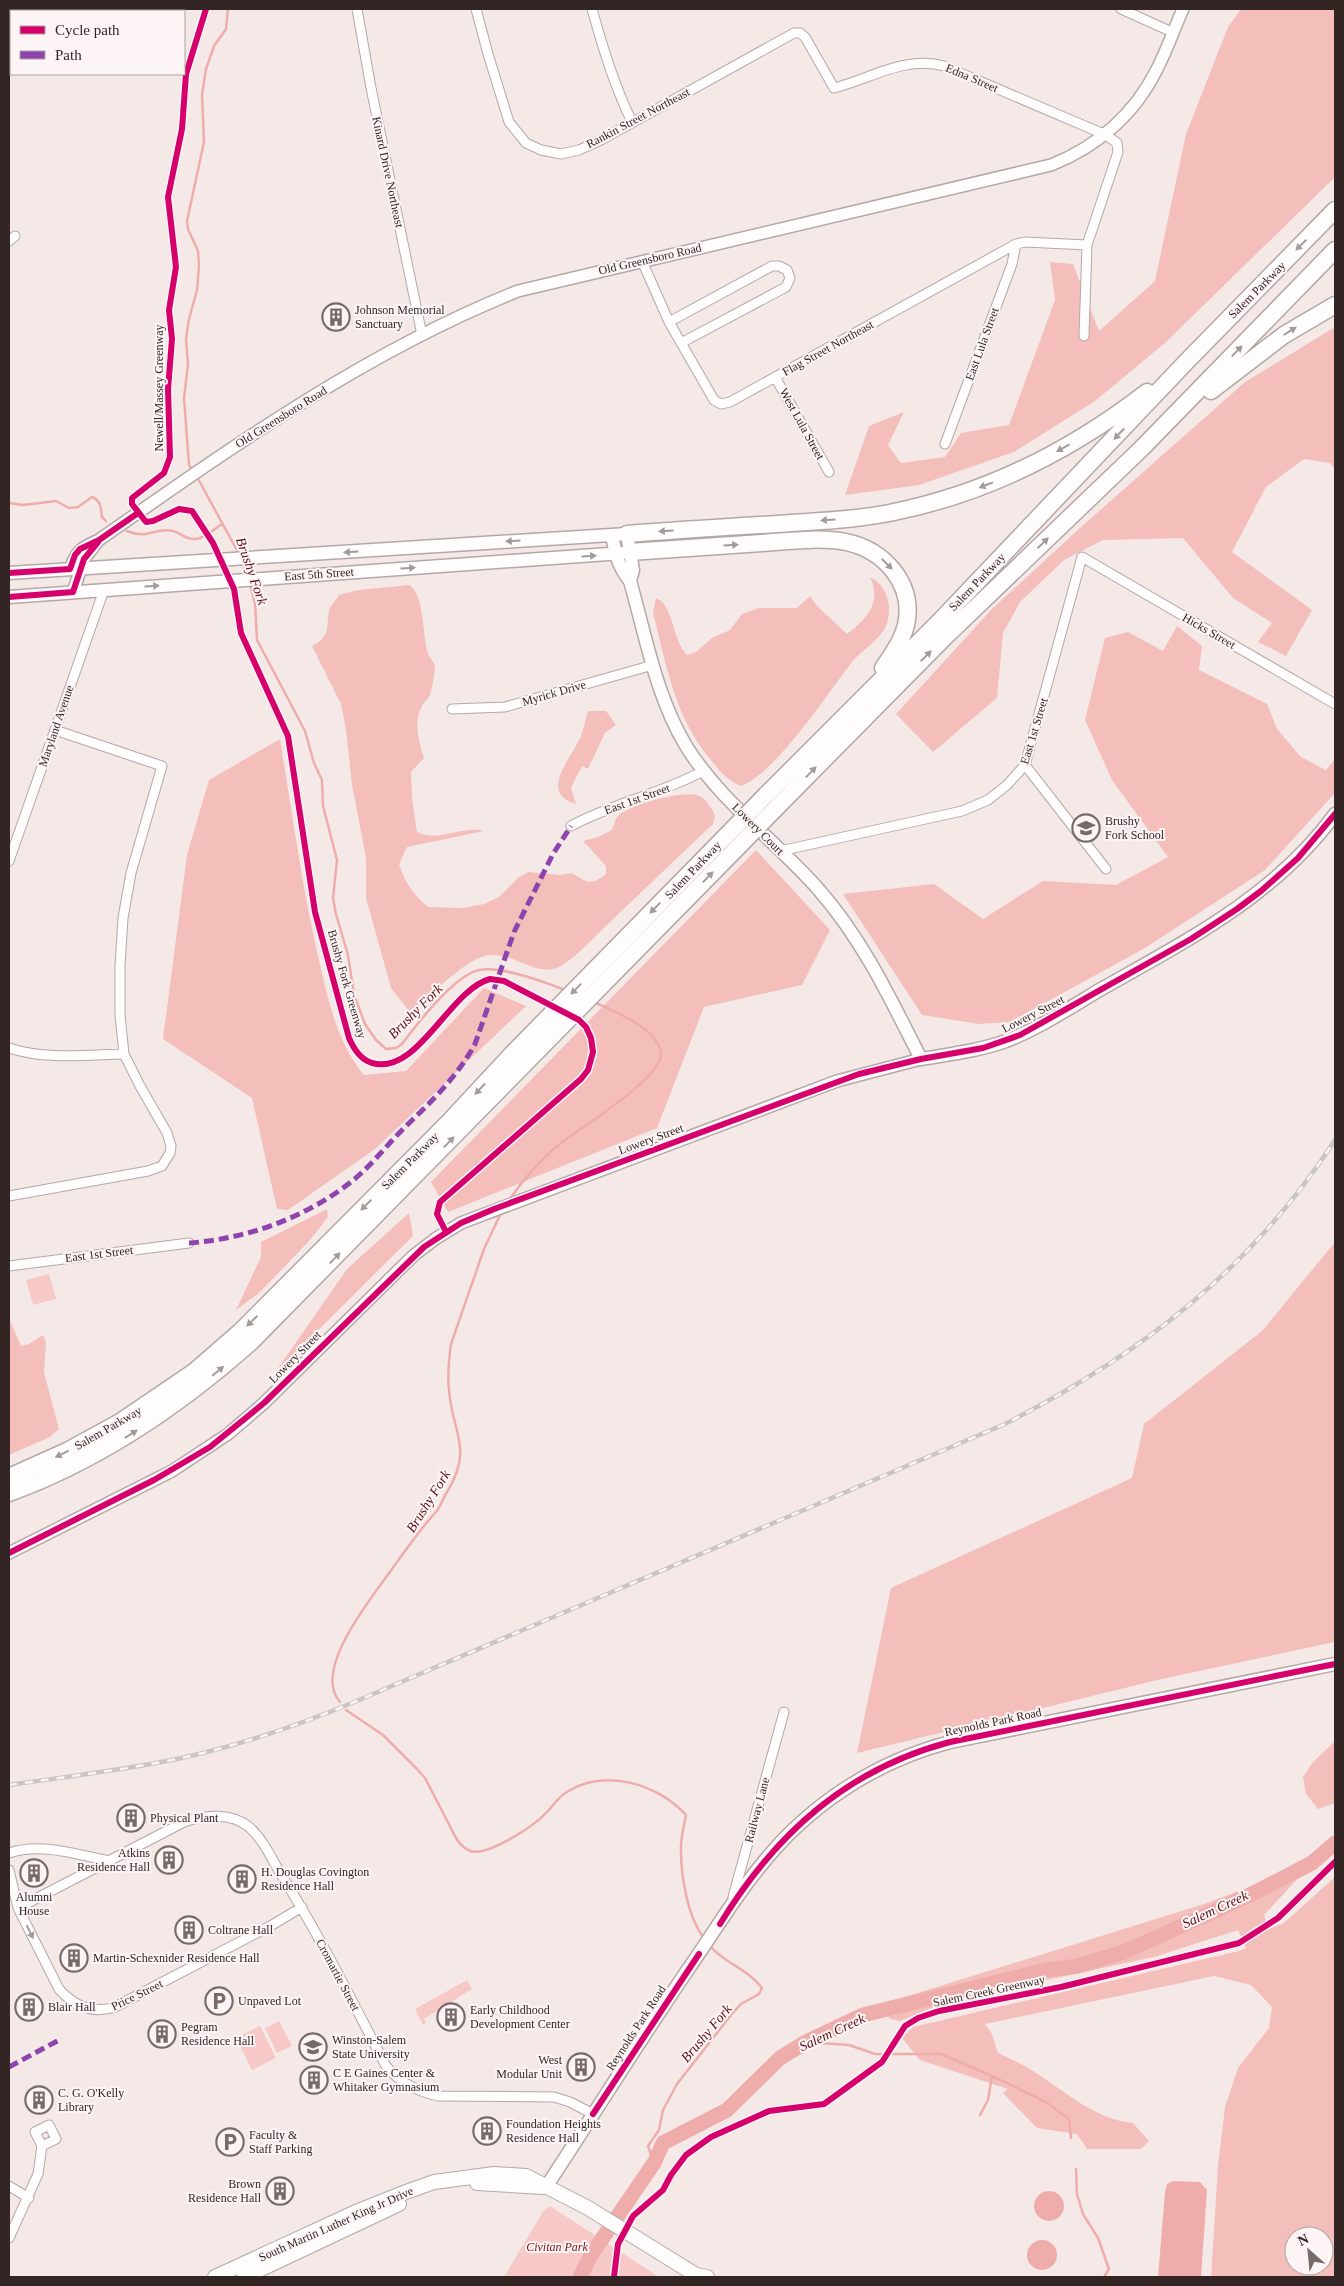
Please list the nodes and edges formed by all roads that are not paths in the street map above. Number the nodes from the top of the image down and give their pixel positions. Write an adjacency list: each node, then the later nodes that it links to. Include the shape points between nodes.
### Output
1 (357, 9): 17 (street, Kinard Drive Northeast)
2 (476, 9): 8 (street, Rankin Street Northeast, via 509,122 526,143 561,154 580,150)
3 (592, 9): 8 (street, via 607,64)
4 (1121, 9): 6 (street)
5 (1183, 9): 6 (street, Old Greensboro Road)
6 (1172, 32): 9 (street, Old Greensboro Road, via 1157,69 1139,99)
7 (794, 33): 8 (street, Rankin Street Northeast); 9 (street, Edna Street, via 805,37 834,88 912,62 929,62)
8 (632, 122)
9 (1106, 135): 12 (street, via 1116,143 1118,152); 14 (street, Old Greensboro Road, via 1074,156 1051,165)
10 (1335, 210): 20 (highway, Salem Parkway, one-way to 20)
11 (1016, 244): 12 (street, Flag Street Northeast); 21 (street, Flag Street Northeast); 22 (street, East Lula Street, via 1012,264)
12 (1087, 245): 18 (street)
13 (1335, 250): 23 (highway, Salem Parkway, one-way to 13)
14 (642, 261): 16 (street, Flag Street Northeast); 17 (street, Old Greensboro Road, via 518,291 472,309)
15 (1335, 305): 23 (highway, one-way to 15, via 1267,347)
16 (669, 322): 19 (street, Flag Street Northeast); 19 (street, via 772,266 787,270 790,278 786,287)
17 (422, 335): 28 (street, Old Greensboro Road, via 300,404 100,540 78,551)
18 (1084, 336)
19 (681, 343): 21 (street, Flag Street Northeast, via 714,400 721,404)
20 (1188, 360): 25 (highway, one-way to 25, via 1123,411 1078,440 1007,477 951,497 862,517); 34 (highway, Salem Parkway, one-way to 34, via 970,590)
21 (775, 377): 24 (street, West Lula Street)
22 (945, 444)
23 (1142, 448): 40 (highway, Salem Parkway, one-way to 23)
24 (829, 472)
25 (619, 534): 26 (main road, Lowery Court); 28 (main road, East 5th Street, one-way to 28)
26 (622, 553): 30 (main road, East 5th Street, one-way to 26); 33 (main road, Lowery Court, via 633,570 630,582); 34 (highway, one-way to 34, via 823,540 847,542 874,553 896,573 904,590 907,608 906,625 899,642)
27 (1082, 557): 35 (street, Hicks Street); 38 (street, East 1st Street)
28 (75, 570): 29 (main road, East 5th Street); 31 (street, Old Greensboro Road)
29 (9, 573)
30 (104, 590): 31 (main road, East 5th Street); 37 (street, Maryland Avenue)
31 (73, 592): 32 (main road, East 5th Street)
32 (9, 596)
33 (654, 665): 36 (street, Myrick Drive, via 505,707); 39 (main road, Lowery Court, via 670,715)
34 (868, 692): 40 (highway, Salem Parkway)
35 (1335, 704)
36 (452, 710)
37 (55, 730): 45 (street, Maryland Avenue); 48 (street, via 162,766 131,873 123,918 120,1005)
38 (1026, 765): 44 (street, East 1st Street, via 988,800 962,811); 46 (street)
39 (703, 771): 42 (street, East 1st Street); 44 (main road, Lowery Court)
40 (772, 801): 43 (highway, Salem Parkway, bridge)
41 (1335, 814): 49 (main road, Lowery Street, via 1280,875 1191,939 1014,1037 977,1050)
42 (571, 826)
43 (732, 841): 53 (highway, Salem Parkway, one-way to 53, via 610,954 448,1123 218,1351 120,1422); 54 (highway, Salem Parkway, one-way to 43, via 74,1465 128,1435 180,1401 222,1367 290,1304 625,962)
44 (780, 851): 49 (main road, Lowery Court, via 819,890 858,940)
45 (9, 861)
46 (1106, 869)
47 (9, 1048): 48 (street, via 52,1056)
48 (124, 1054): 50 (street, via 167,1133 170,1153 162,1166 122,1177)
49 (921, 1058): 55 (street, Lowery Street, via 836,1082 478,1216 446,1232 418,1252 264,1403 228,1434 166,1474)
50 (9, 1196)
51 (189, 1243): 52 (street, East 1st Street)
52 (9, 1266)
53 (9, 1477)
54 (9, 1493)
55 (9, 1553)
56 (1335, 1664): 62 (main road, Reynolds Park Road, via 950,1742 914,1753 845,1788 809,1815 774,1850)
57 (784, 1712): 62 (street, Railway Lane)
58 (9, 1853): 59 (street, via 41,1848)
59 (110, 1861): 61 (street, Cromartie Street, via 184,1822 201,1816 222,1816 249,1827); 63 (street, Cromartie Street)
60 (9, 1870): 63 (street, Price Street)
61 (302, 1907): 63 (street, Price Street, one-way to 61, via 59,1989 79,2006 107,2009); 64 (street, Cromartie Street, via 386,2066 401,2081 423,2093 438,2096 554,2097)
62 (731, 1907): 64 (main road, Reynolds Park Road)
63 (18, 1908)
64 (594, 2114): 67 (main road, Reynolds Park Road)
65 (42, 2146): 68 (street, via 38,2174)
66 (9, 2186): 68 (street)
67 (546, 2187): 71 (main road, South Martin Luther King Jr Drive, via 526,2176 494,2174 434,2182 356,2212); 72 (main road, South Martin Luther King Jr Drive, via 473,2183 440,2190 399,2204); 73 (main road, South Martin Luther King Jr Drive, via 588,2208)
68 (29, 2198): 69 (street)
69 (9, 2239): 70 (street)
70 (9, 2245)
71 (215, 2277)
72 (244, 2277)
73 (700, 2277)

